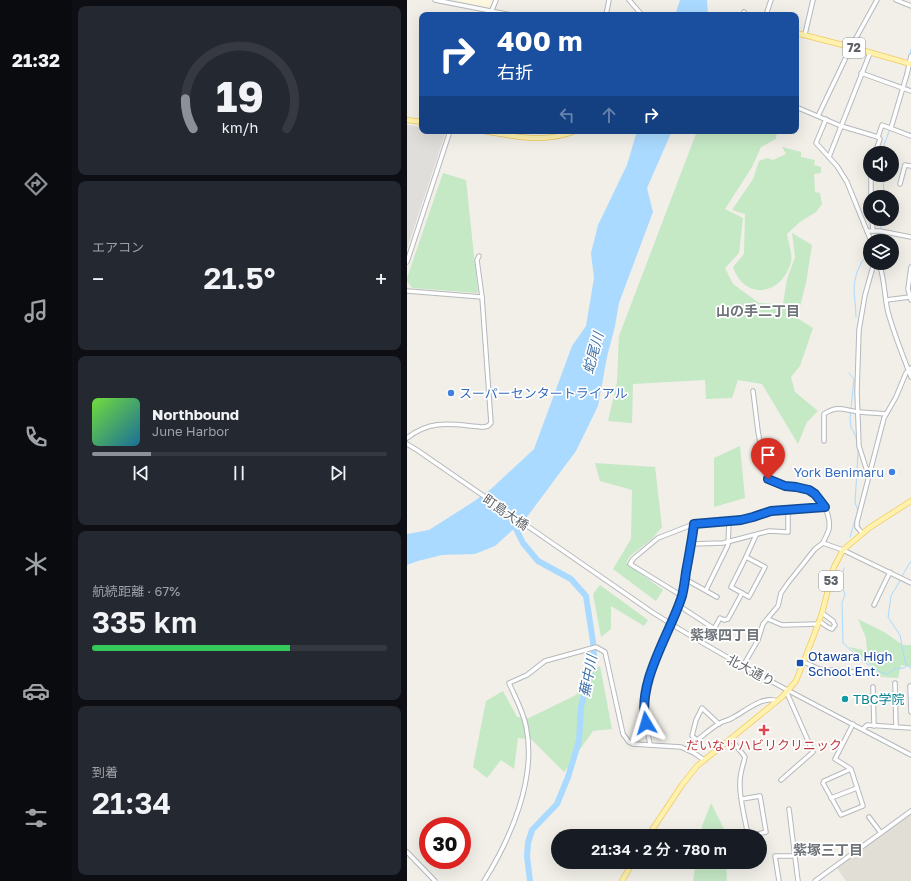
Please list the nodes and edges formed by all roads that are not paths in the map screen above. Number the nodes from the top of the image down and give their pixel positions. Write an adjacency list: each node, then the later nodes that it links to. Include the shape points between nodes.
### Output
1 (435, 0): 10 (street)
2 (495, 0): 11 (street)
3 (609, 0): 12 (street)
4 (629, 0): 13 (street)
5 (771, 0): 14 (street)
6 (813, 0): 16 (street)
7 (877, 0): 17 (street)
8 (896, 0): 9 (street)
9 (911, 6)
10 (487, 12)
11 (491, 12)
12 (607, 12)
13 (640, 12)
14 (767, 12)
15 (799, 33): 16 (main road, 72)
16 (805, 34): 17 (main road, 72)
17 (851, 47): 18 (main road, 72); 25 (street)
18 (870, 53): 20 (main road, 72); 21 (street)
19 (911, 56): 20 (street)
20 (910, 64): 22 (street)
21 (861, 73): 22 (street); 29 (street)
22 (903, 88): 23 (street); 30 (street)
23 (911, 91)
24 (799, 108): 25 (street)
25 (818, 116): 26 (street)
26 (826, 119): 29 (street); 37 (street, via 816,143)
27 (407, 120): 28 (main road)
28 (419, 122)
29 (841, 126): 35 (street); 37 (street)
30 (891, 128): 34 (street); 35 (street, via 881,125)
31 (449, 134): 46 (street)
32 (506, 134): 33 (main road, via 543,139)
33 (566, 134)
34 (911, 136)
35 (878, 137): 36 (street, via 880,139)
36 (878, 146)
37 (829, 157): 41 (street, via 847,182)
38 (911, 166): 39 (street, via 905,165)
39 (900, 184)
40 (873, 226): 42 (street)
41 (867, 231): 42 (street); 43 (street)
42 (873, 231): 44 (street)
43 (868, 234)
44 (911, 237)
45 (479, 256): 51 (street, via 477,260)
46 (407, 262)
47 (911, 267): 52 (street, via 908,289)
48 (872, 270): 57 (street, via 859,330)
49 (882, 270): 53 (street)
50 (407, 291): 51 (street)
51 (482, 296): 59 (street, via 491,423 484,427 435,424)
52 (910, 299): 53 (street)
53 (885, 300): 54 (street)
54 (910, 369): 55 (street); 58 (street)
55 (911, 377)
56 (753, 391): 64 (street, via 766,476 785,486 809,490)
57 (859, 412): 58 (street); 60 (street, via 840,408 831,409 824,414); 62 (street, via 859,446 866,468)
58 (886, 414): 62 (street)
59 (407, 438)
60 (824, 441)
61 (407, 444): 68 (street, 町島大橋)
62 (871, 471): 69 (street, via 857,522 857,527)
63 (911, 502): 69 (main road, 53)
64 (825, 507): 65 (street); 72 (street, via 829,518 829,530)
65 (788, 510): 66 (street, via 771,511); 70 (street, via 788,532 769,531)
66 (729, 522): 67 (street); 71 (street)
67 (694, 524): 73 (street); 81 (street, via 658,538 630,564)
68 (537, 533): 89 (street, 北大通り, via 652,612)
69 (863, 533): 74 (main road, 53)
70 (756, 535): 71 (street); 75 (street)
71 (729, 542): 73 (street); 79 (street)
72 (823, 543): 74 (street); 86 (street, via 815,549 788,583 781,593 778,606)
73 (691, 544): 77 (street)
74 (843, 550): 76 (street); 85 (main road, 53)
75 (746, 557): 80 (street, via 731,587); 80 (street, via 765,567 749,596)
76 (890, 572): 78 (street); 84 (street)
77 (685, 579): 79 (street); 81 (street)
78 (911, 583)
79 (706, 590): 82 (street)
80 (742, 593): 83 (street, via 728,619 720,618 713,628)
81 (682, 596): 83 (street)
82 (717, 597)
83 (678, 605): 105 (street, bridge, via 650,675 643,703)
84 (874, 605)
85 (822, 613): 87 (main road, 53); 87 (street, via 835,625 832,629)
86 (768, 619): 87 (street, via 782,625); 89 (street, via 763,624 758,640)
87 (819, 622): 88 (main road, 53)
88 (804, 662): 90 (street, via 819,669); 94 (main road, 53, via 796,681)
89 (743, 666): 94 (street, 北大通り)
90 (854, 672)
91 (895, 683): 100 (street)
92 (909, 686): 96 (street)
93 (873, 687): 99 (street)
94 (788, 691): 95 (main road, 53); 98 (street, 北大通り); 110 (street, via 813,752)
95 (777, 701): 97 (street, via 773,699 756,704); 103 (main road, 53)
96 (911, 712)
97 (719, 724): 104 (street); 104 (street, via 702,708 692,736)
98 (853, 724): 102 (street, 北大通り); 109 (street, via 835,759)
99 (874, 726): 100 (street); 102 (street, via 867,725)
100 (896, 727): 101 (street)
101 (911, 728)
102 (863, 729): 107 (street, 北大通り)
103 (731, 738): 108 (main road, 53); 113 (street, via 745,757 740,777)
104 (697, 740): 106 (street)
105 (650, 744): 106 (street, via 681,747); 123 (street, via 633,744 623,734 605,652 596,647 545,661 527,675 509,683 526,726 529,746 527,768 522,798 508,838)
106 (694, 753): 108 (street)
107 (911, 755)
108 (704, 760): 117 (main road, 53, via 682,785)
109 (851, 769): 111 (street); 112 (street, via 824,781)
110 (781, 780)
111 (857, 788): 112 (street); 112 (street, via 863,806 841,815)
112 (831, 798)
113 (742, 799): 113 (street, via 760,796 766,832 748,836)
114 (789, 809): 120 (street)
115 (911, 811): 118 (street)
116 (869, 817): 118 (street)
117 (654, 829)
118 (881, 833): 127 (street)
119 (407, 852): 122 (street)
120 (795, 856): 125 (street, via 775,856); 126 (street)
121 (629, 869): 124 (main road)
122 (435, 881)
123 (484, 881)
124 (623, 881)
125 (779, 881)
126 (798, 881)
127 (815, 881)

